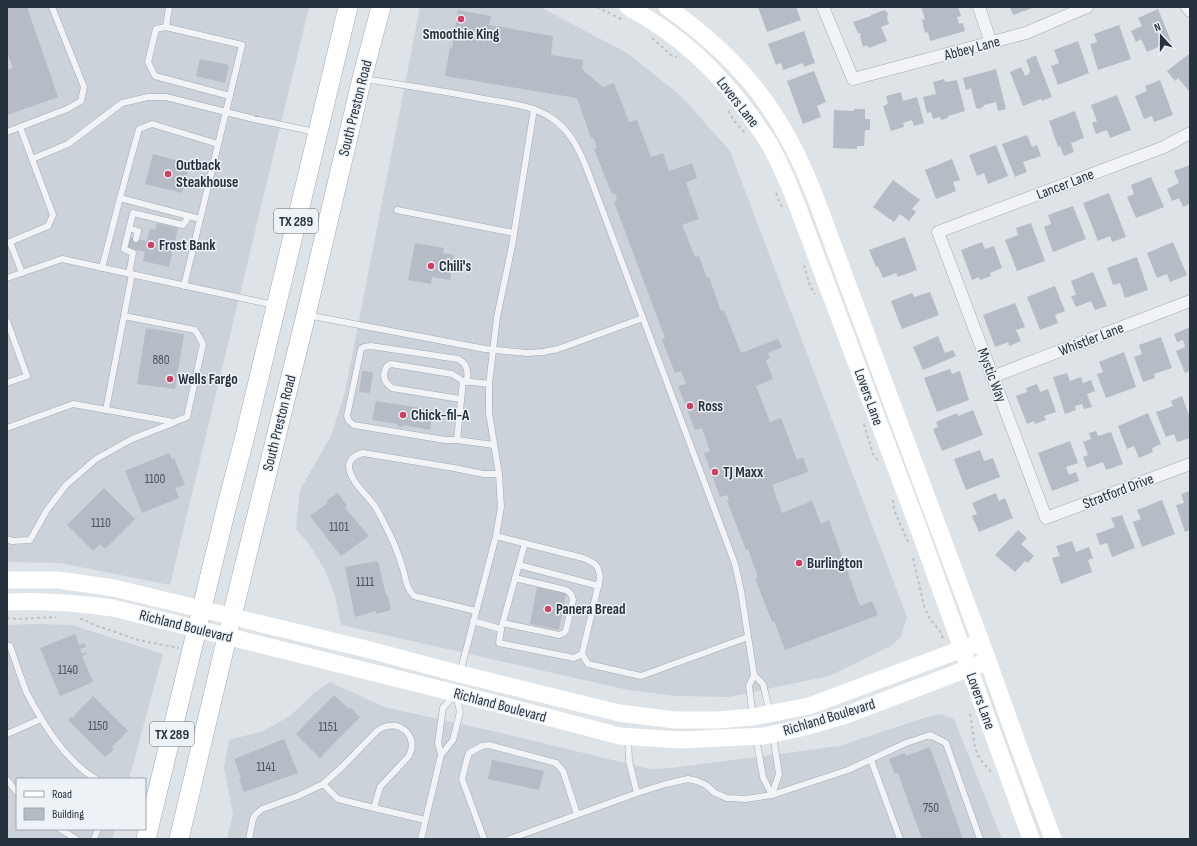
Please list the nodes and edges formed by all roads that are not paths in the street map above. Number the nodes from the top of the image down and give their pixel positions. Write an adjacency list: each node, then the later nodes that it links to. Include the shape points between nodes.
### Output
1 (52, 7): 18 (lane, via 84,87 81,101)
2 (169, 7): 12 (lane)
3 (348, 7): 20 (main road, South Preston Road / TX 289)
4 (381, 7): 14 (main road, South Preston Road / TX 289)
5 (667, 7): 73 (street, Lovers Lane, via 710,41 744,74 773,112 801,162)
6 (823, 7): 13 (street, Abbey Lane, via 853,79)
7 (979, 7): 13 (street)
8 (1087, 7): 13 (street, Abbey Lane, via 1026,33)
9 (1187, 7): 10 (street)
10 (1190, 11)
11 (627, 15): 75 (street, Lovers Lane, via 645,16 681,41 732,92 771,146 795,200 918,527)
12 (166, 27): 15 (lane, via 242,45); 15 (lane, via 156,29 148,62 155,76)
13 (991, 43)
14 (362, 78): 16 (lane); 39 (main road, South Preston Road / TX 289)
15 (230, 96): 17 (lane)
16 (534, 109): 30 (lane); 41 (lane, via 562,126 579,149)
17 (226, 112): 20 (lane); 22 (lane); 23 (lane, via 166,97 148,97 122,104 68,144)
18 (20, 127): 19 (lane); 23 (lane)
19 (7, 132)
20 (317, 132): 38 (main road, South Preston Road / TX 289)
21 (1190, 133): 29 (street, Lancer Lane, via 1164,147)
22 (218, 144): 24 (lane, via 152,124 139,129); 27 (lane)
23 (32, 159): 33 (lane, via 53,215 48,226 10,242)
24 (120, 198): 26 (lane); 32 (lane)
25 (397, 210): 30 (lane)
26 (189, 216): 27 (lane); 28 (lane, via 183,225 132,214)
27 (200, 219): 36 (lane)
28 (129, 228): 31 (lane, via 138,231); 34 (lane, via 124,249 133,251)
29 (938, 232): 44 (street, Mystic Way)
30 (514, 233): 43 (lane)
31 (136, 239)
32 (102, 268): 33 (lane, via 62,259); 34 (lane)
33 (22, 273): 35 (lane)
34 (130, 274): 36 (lane); 40 (lane)
35 (7, 278)
36 (184, 286): 38 (lane)
37 (1190, 301): 44 (street, Whistler Lane)
38 (275, 306): 65 (main road, South Preston Road / TX 289)
39 (306, 315): 43 (lane); 67 (main road, South Preston Road / TX 289)
40 (124, 316): 49 (lane); 50 (lane, via 195,330 203,344 187,417)
41 (643, 318): 43 (lane, via 558,349 527,353); 72 (lane, via 735,564)
42 (7, 321): 46 (lane, via 27,376)
43 (492, 350): 47 (lane)
44 (992, 376): 56 (street, Mystic Way)
45 (465, 381): 47 (lane); 48 (lane); 48 (lane, via 452,374 391,364 387,366 384,375 384,380 392,388); 52 (lane, via 468,373 466,365 458,359 364,347 361,349 347,416 354,425)
46 (7, 383)
47 (489, 384): 53 (lane, via 489,413)
48 (460, 399): 52 (lane)
49 (106, 410): 50 (lane); 51 (lane, via 74,404)
50 (174, 422): 58 (lane, via 132,439 96,459 66,485 47,510 30,540)
51 (7, 428)
52 (457, 440): 53 (lane)
53 (494, 445): 55 (lane)
54 (1190, 464): 56 (street, Stratford Drive)
55 (499, 474): 57 (lane, via 501,507); 66 (lane, via 484,474 363,453 356,455 349,466 351,474 375,506 388,529 403,567 409,591 414,596)
56 (1046, 518)
57 (496, 536): 59 (lane); 66 (lane)
58 (7, 539)
59 (525, 543): 60 (lane); 63 (lane, via 595,563 600,571)
60 (519, 565): 61 (lane); 63 (lane)
61 (515, 578): 69 (lane); 69 (lane, via 566,590 573,596 566,630 559,635)
62 (7, 580): 65 (street, Richland Boulevard, via 58,580 88,584)
63 (599, 586): 76 (lane)
64 (7, 602): 70 (street, Richland Boulevard, via 86,604)
65 (203, 609): 67 (street, Richland Boulevard); 70 (main road, South Preston Road / TX 289)
66 (476, 610): 68 (lane)
67 (232, 616): 71 (main road, South Preston Road / TX 289); 79 (street, Richland Boulevard)
68 (474, 621): 69 (lane); 79 (lane)
69 (502, 626): 76 (lane, via 499,643 574,658)
70 (198, 629): 71 (street, Richland Boulevard); 101 (main road, South Preston Road / TX 289)
71 (227, 636): 81 (street, Richland Boulevard); 103 (main road, South Preston Road / TX 289)
72 (748, 637): 76 (lane, via 641,676 588,664); 80 (lane)
73 (981, 642): 75 (street, Richland Boulevard); 77 (street, Lovers Lane)
74 (7, 646): 84 (lane, via 10,646 26,690)
75 (954, 646): 78 (street, Lovers Lane); 82 (street, Richland Boulevard, via 809,706)
76 (582, 654)
77 (988, 661): 78 (street, Richland Boulevard); 111 (street, Lovers Lane)
78 (969, 668): 86 (street, Richland Boulevard, via 846,715); 110 (street, Lovers Lane)
79 (460, 674): 81 (street); 83 (street, Richland Boulevard, via 619,713 675,720)
80 (754, 675): 82 (lane, via 763,684); 83 (lane, via 749,686)
81 (455, 693): 87 (street, Richland Boulevard); 89 (lane, via 444,708 438,743); 89 (lane, via 460,712 453,740)
82 (770, 714): 83 (street, Richland Boulevard); 86 (street)
83 (753, 717): 88 (street)
84 (41, 719): 85 (lane); 91 (lane, via 74,762)
85 (7, 734)
86 (773, 734): 88 (street, Richland Boulevard); 96 (lane, via 779,774)
87 (628, 737): 88 (street, Richland Boulevard, via 680,740); 95 (lane, via 629,762)
88 (756, 737): 96 (lane, via 763,777)
89 (441, 755): 99 (lane)
90 (871, 760): 96 (lane); 108 (lane); 109 (lane, via 930,735 946,743)
91 (94, 778)
92 (7, 780): 94 (lane)
93 (323, 784): 97 (lane, via 338,799); 97 (lane, via 381,728 399,726 409,736 411,752 380,787); 104 (lane, via 262,809 253,819)
94 (16, 791)
95 (637, 793): 96 (lane, via 688,779 706,785 715,793 727,798 746,799); 98 (lane)
96 (772, 795)
97 (374, 808): 99 (lane)
98 (577, 814): 106 (lane, via 563,771 556,763 490,745 482,746 469,753 462,780); 107 (lane)
99 (425, 820): 105 (lane)
100 (62, 830): 102 (lane)
101 (146, 834)
102 (76, 839)
103 (179, 839)
104 (249, 839)
105 (421, 839)
106 (484, 839)
107 (510, 839)
108 (900, 839)
109 (980, 839)
110 (1031, 839)
111 (1053, 839)

